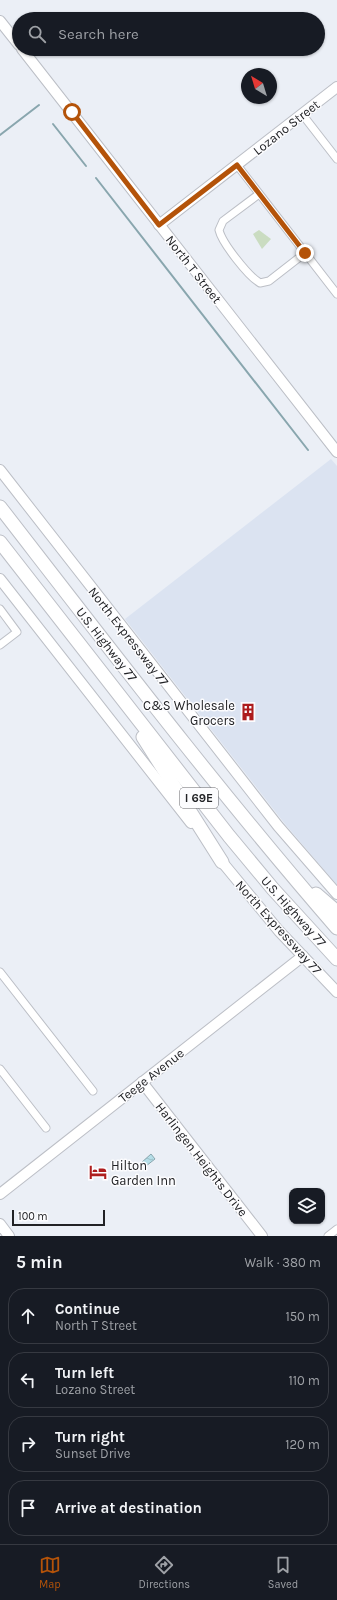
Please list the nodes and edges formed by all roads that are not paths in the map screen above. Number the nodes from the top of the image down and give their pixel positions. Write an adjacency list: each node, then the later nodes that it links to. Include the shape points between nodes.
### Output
1 (0, 21): 2 (street)
2 (12, 36)
3 (27, 56): 9 (street, North T Street)
4 (337, 87): 5 (street, Lozano Street)
5 (302, 114): 6 (street); 7 (street, Lozano Street)
6 (337, 159)
7 (237, 165): 8 (street); 9 (street, Lozano Street)
8 (258, 194): 10 (street); 10 (street, via 223,221 219,230 223,240 251,277 260,283 269,281)
9 (159, 225): 12 (street, North T Street)
10 (305, 253): 11 (street)
11 (337, 294)
12 (337, 452)
13 (0, 470): 24 (street, North Expressway 77, via 284,833)
14 (0, 498): 17 (highway)
15 (0, 507): 17 (highway, U.S. Highway 77 / I 69E)
16 (0, 542): 20 (highway, U.S. Highway 77 / I 69E)
17 (43, 563): 22 (highway, U.S. Highway 77 / I 69E)
18 (0, 579): 23 (street, North Expressway 77)
19 (0, 609): 21 (street, via 17,632)
20 (69, 631): 23 (highway, via 136,726); 28 (highway, U.S. Highway 77 / I 69E, via 273,889)
21 (0, 645)
22 (279, 861): 25 (highway); 26 (highway, U.S. Highway 77 / I 69E)
23 (222, 862): 27 (street, North Expressway 77)
24 (337, 894)
25 (337, 912)
26 (337, 928)
27 (303, 956): 30 (street, North Expressway 77); 32 (street, Teege Avenue)
28 (337, 958)
29 (0, 972): 33 (street)
30 (337, 992)
31 (0, 1069): 34 (street)
32 (142, 1082): 35 (street, Teege Avenue); 39 (street, Harlingen Heights Drive)
33 (93, 1091)
34 (46, 1128)
35 (0, 1194)
36 (0, 1224): 38 (street)
37 (337, 1229): 40 (street)
38 (9, 1236)
39 (262, 1236)
40 (328, 1236)

